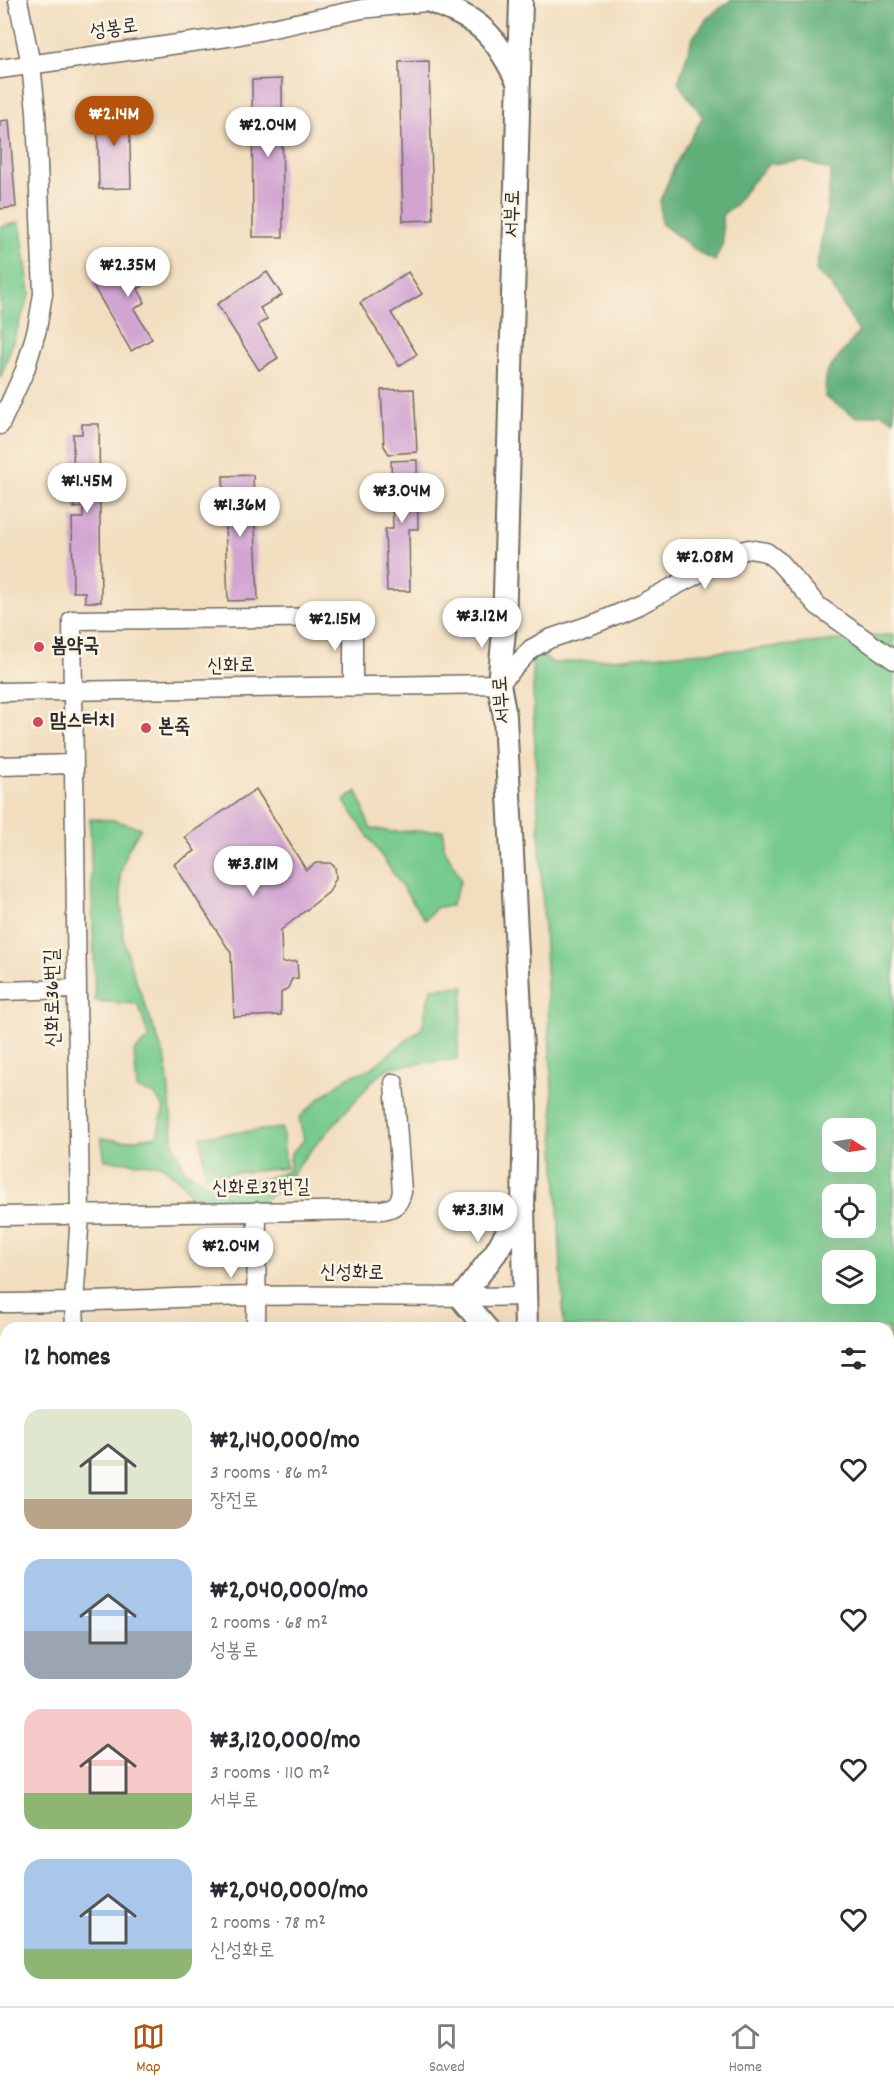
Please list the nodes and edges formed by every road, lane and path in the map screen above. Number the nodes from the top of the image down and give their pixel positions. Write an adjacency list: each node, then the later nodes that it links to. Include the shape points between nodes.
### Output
1 (18, 0): 4 (street)
2 (436, 0): 4 (street, 성봉로, via 362,9 236,36); 6 (main road, via 490,34)
3 (521, 0): 6 (main road, 서부로)
4 (31, 65): 5 (street, 성봉로); 7 (street, via 43,294 26,367)
5 (0, 69)
6 (519, 84): 9 (main road, 서부로, via 504,631)
7 (0, 425)
8 (894, 660): 9 (street, via 818,606 778,561 766,552 749,549 726,555 641,604 549,639 531,649)
9 (499, 684): 10 (street, 신화로); 18 (main road, 서부로, via 505,717 525,1108)
10 (353, 687): 11 (street, 신화로); 11 (street, 신화로36번길, via 353,617 72,620)
11 (74, 691): 12 (street, 신화로); 13 (street, 신화로36번길)
12 (0, 692)
13 (74, 764): 14 (street); 15 (street, 신화로36번길)
14 (0, 766)
15 (76, 989): 16 (street); 20 (street, 신화로36번길)
16 (0, 991)
17 (394, 1083): 19 (street, 신화로32번길, via 400,1202 382,1210)
18 (523, 1206): 23 (main road, 서부로); 24 (main road, via 496,1252)
19 (257, 1212): 20 (street, 신화로32번길); 22 (street)
20 (80, 1214): 21 (street, 신화로32번길); 26 (street, 신화로36번길)
21 (0, 1216)
22 (256, 1296): 24 (street, 신성화로); 26 (street, 신성화로); 28 (street)
23 (524, 1296): 24 (street, 신성화로); 30 (main road, 서부로)
24 (461, 1298): 29 (main road)
25 (0, 1303): 26 (street, 신성화로)
26 (74, 1303): 27 (street, 신화로36번길)
27 (75, 1322)
28 (256, 1322)
29 (481, 1322)
30 (526, 1322)

